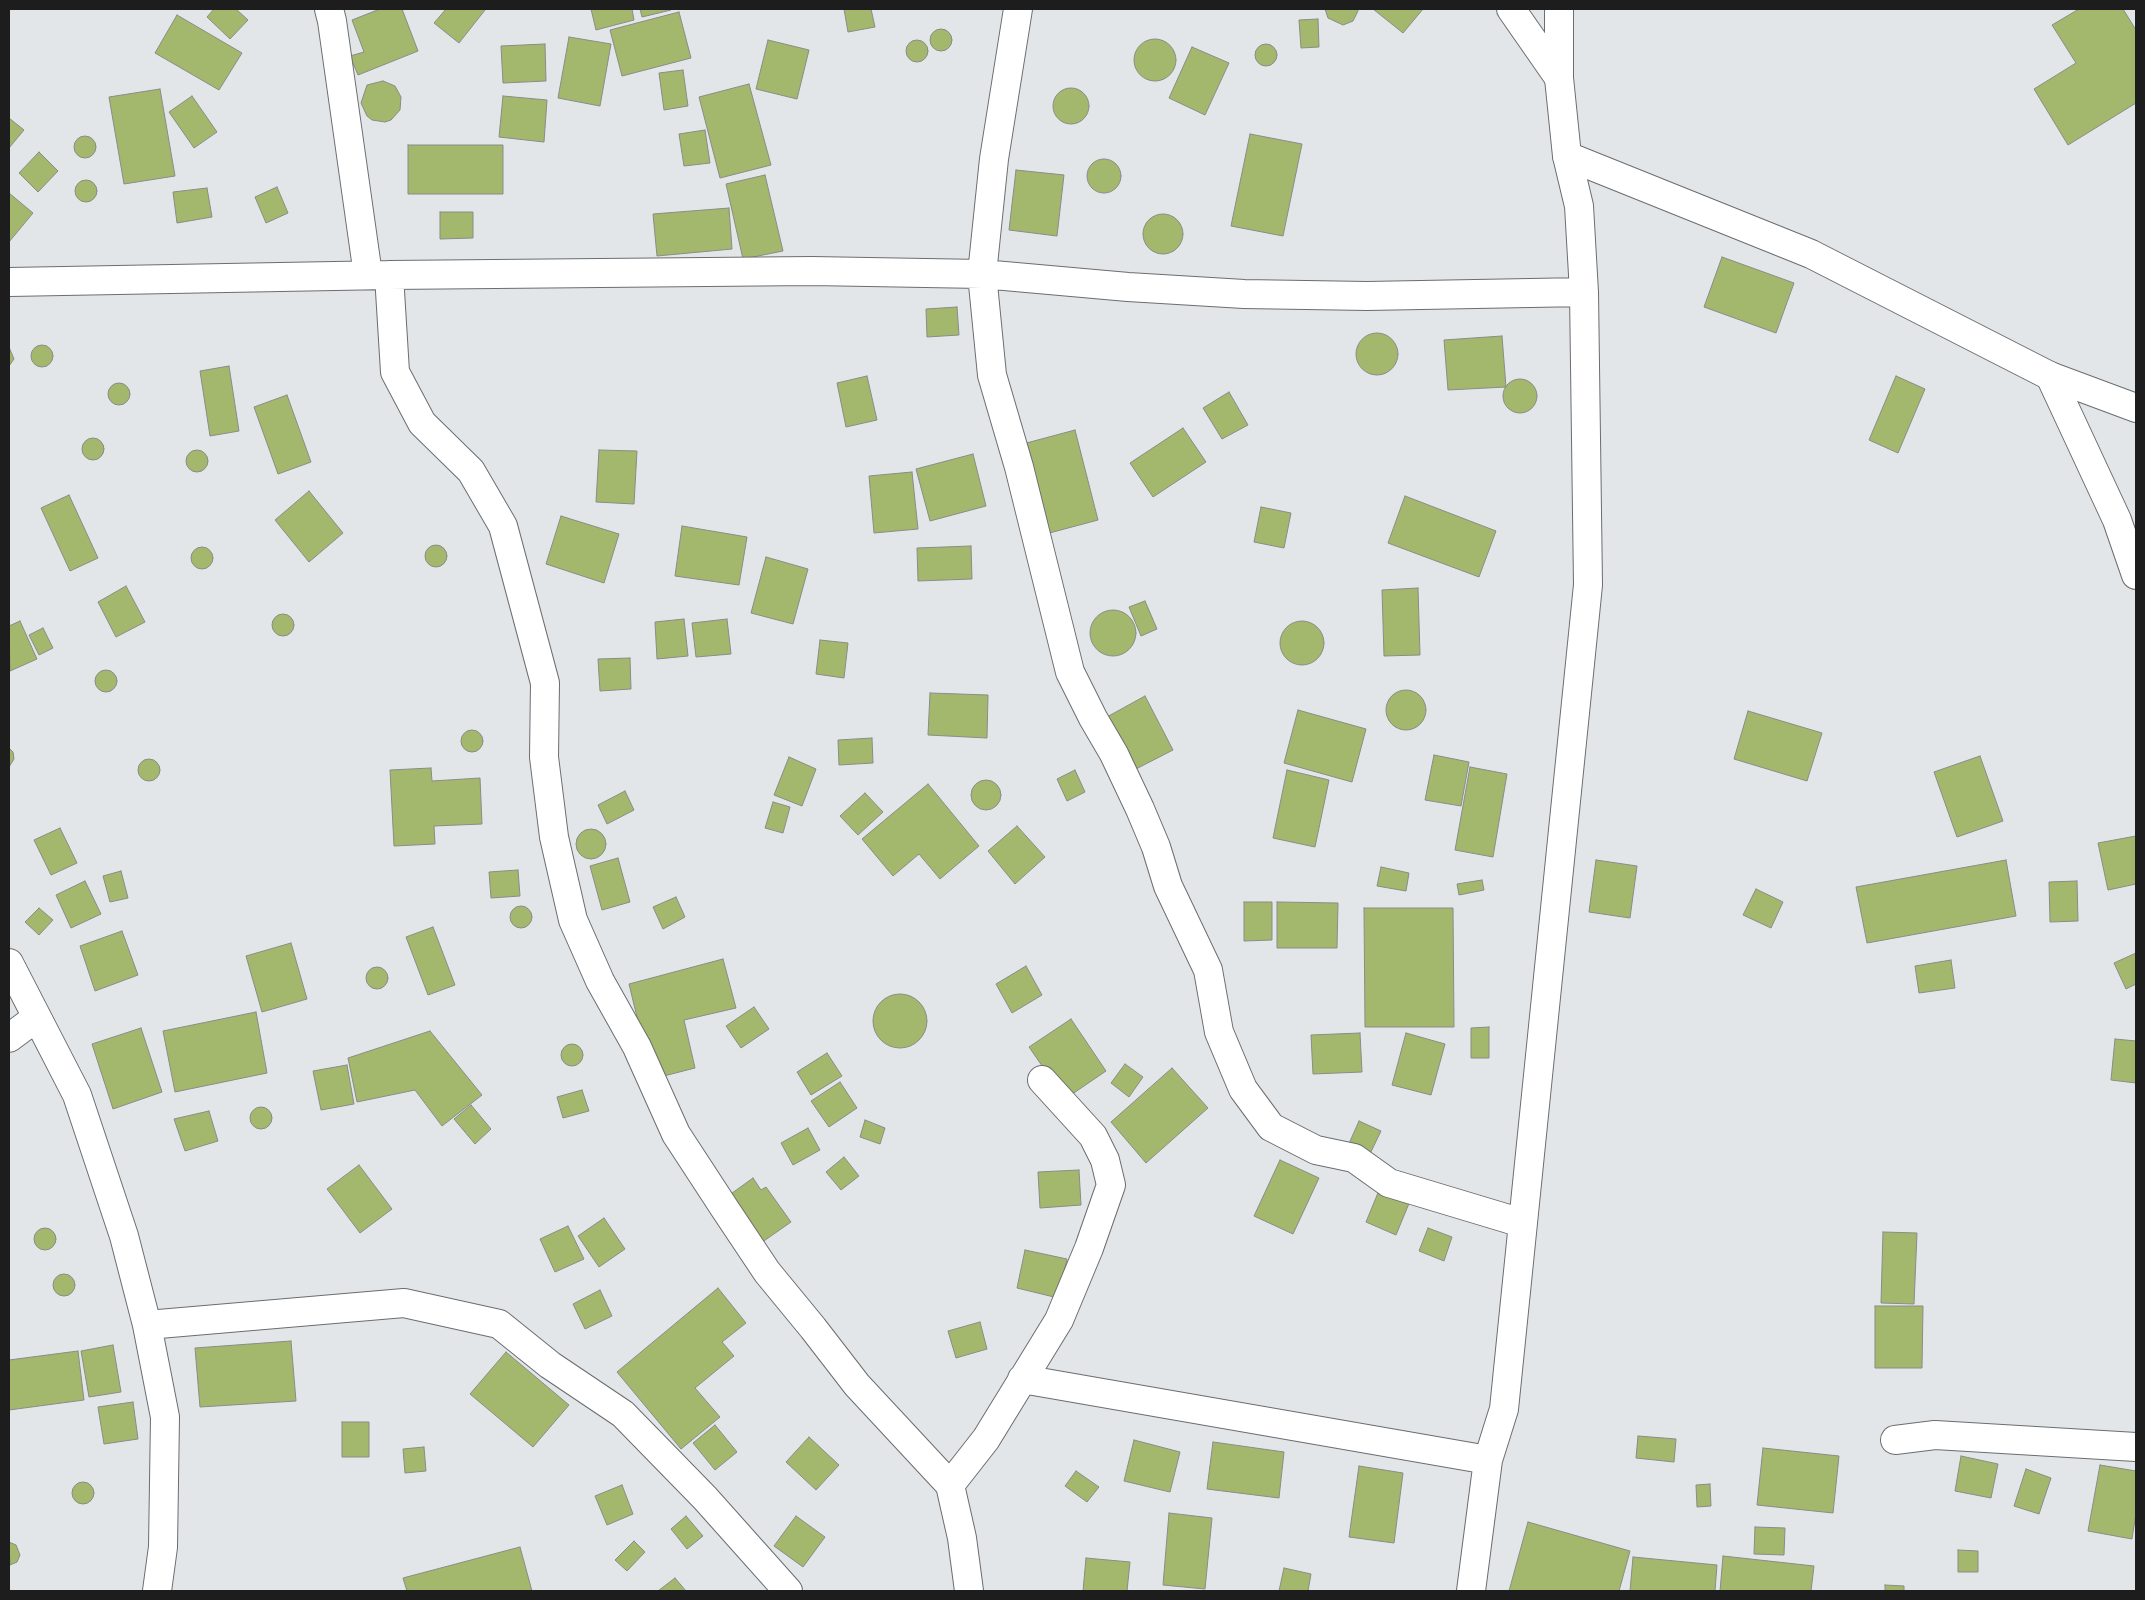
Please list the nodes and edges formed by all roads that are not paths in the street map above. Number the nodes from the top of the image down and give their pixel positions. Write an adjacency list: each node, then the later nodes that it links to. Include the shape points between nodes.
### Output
1 (329, 9): 8 (street)
2 (1018, 9): 7 (street, via 994,158)
3 (1512, 9): 5 (street)
4 (1559, 9): 5 (street)
5 (1560, 78): 6 (street)
6 (1567, 156): 10 (street, via 1579,206); 11 (street, via 1811,254)
7 (982, 274): 8 (street, via 802,271); 10 (street, via 1244,294 1367,296); 18 (street, via 992,375 1019,467 1070,672 1114,754 1156,847 1168,886 1208,970 1220,1032 1243,1089 1271,1127 1316,1150 1354,1158 1389,1183)
8 (378, 275): 9 (street); 24 (street, via 395,372 422,423 471,471 503,526 545,683 544,757 554,837 573,920 600,981 637,1047 676,1134 767,1272 857,1385)
9 (9, 282)
10 (1584, 292): 18 (street, via 1588,585)
11 (2050, 376): 12 (street); 13 (street, via 2117,520)
12 (2136, 408)
13 (2136, 575)
14 (9, 963): 15 (street)
15 (36, 1018): 16 (street); 19 (street, via 78,1095 124,1236)
16 (9, 1038)
17 (1042, 1080): 20 (street, via 1093,1136 1105,1160 1110,1185 1089,1248 1059,1320)
18 (1522, 1223): 23 (street, via 1504,1409)
19 (147, 1325): 25 (street, via 165,1417 163,1547); 26 (street, via 404,1303 499,1324 550,1365 623,1414 705,1498)
20 (1022, 1379): 23 (street); 24 (street, via 986,1439)
21 (1895, 1440): 22 (street, via 1935,1435)
22 (2136, 1448)
23 (1488, 1460): 28 (street)
24 (950, 1485): 27 (street)
25 (157, 1591)
26 (788, 1591)
27 (969, 1591)
28 (1471, 1591)

